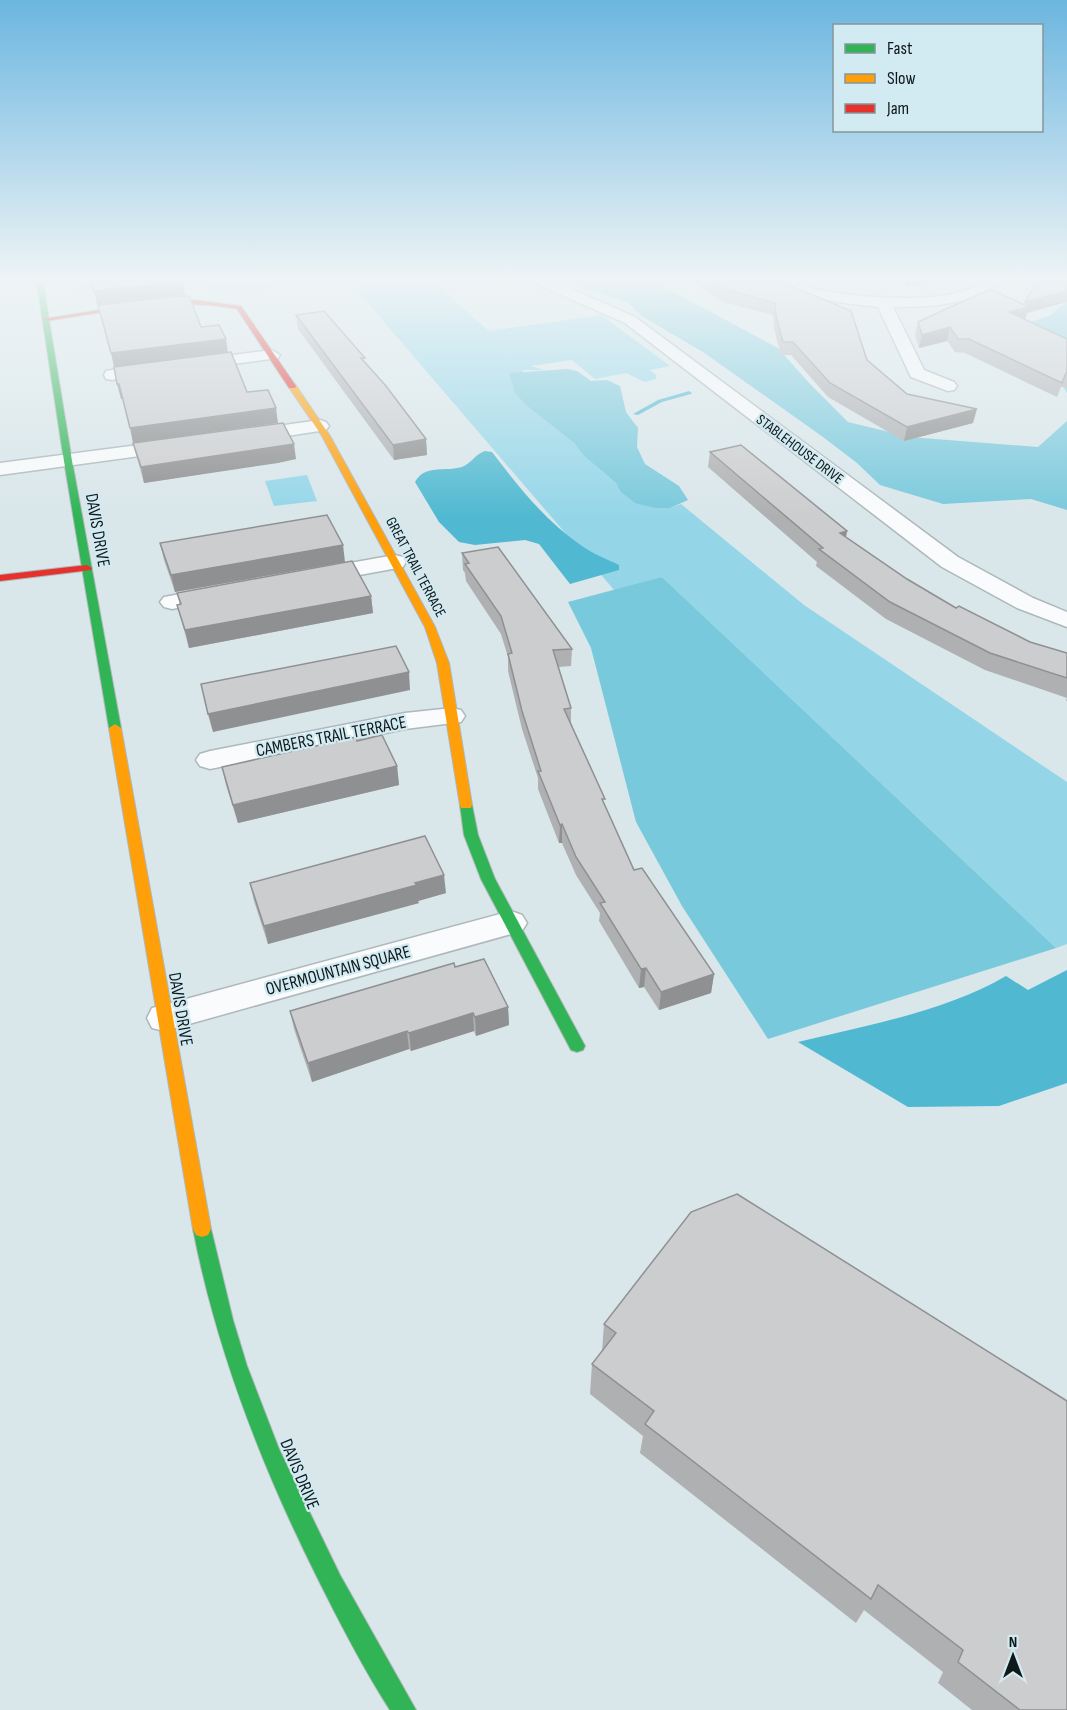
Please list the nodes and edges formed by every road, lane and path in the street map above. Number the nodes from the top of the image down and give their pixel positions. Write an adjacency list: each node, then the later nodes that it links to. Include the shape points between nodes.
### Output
1 (52, 357): 11 (main road, DAVIS DRIVE)
2 (258, 357): 6 (street)
3 (273, 357): 8 (main road, GREAT TRAIL TERRACE)
4 (679, 357): 19 (street, STABLEHOUSE DRIVE, via 950,562 1025,603)
5 (909, 357): 7 (street, via 917,373)
6 (112, 375)
7 (948, 386)
8 (320, 426): 9 (street); 13 (main road, GREAT TRAIL TERRACE)
9 (228, 439)
10 (194, 444): 11 (street)
11 (68, 461): 12 (street); 14 (main road, DAVIS DRIVE)
12 (0, 469)
13 (396, 562): 16 (street); 20 (main road, GREAT TRAIL TERRACE, via 430,627 443,663)
14 (87, 568): 15 (main road); 23 (main road, DAVIS DRIVE)
15 (0, 578)
16 (290, 581)
17 (243, 590): 18 (street)
18 (172, 602)
19 (1067, 620)
20 (452, 716): 21 (street, CAMBERS TRAIL TERRACE, via 405,721); 22 (main road, GREAT TRAIL TERRACE, via 471,835 488,879)
21 (210, 760)
22 (512, 923): 23 (street, OVERMOUNTAIN SQUARE); 24 (main road, GREAT TRAIL TERRACE)
23 (164, 1018): 25 (main road, DAVIS DRIVE, via 206,1251 241,1377 294,1510 377,1670)
24 (577, 1046)
25 (404, 1710)

